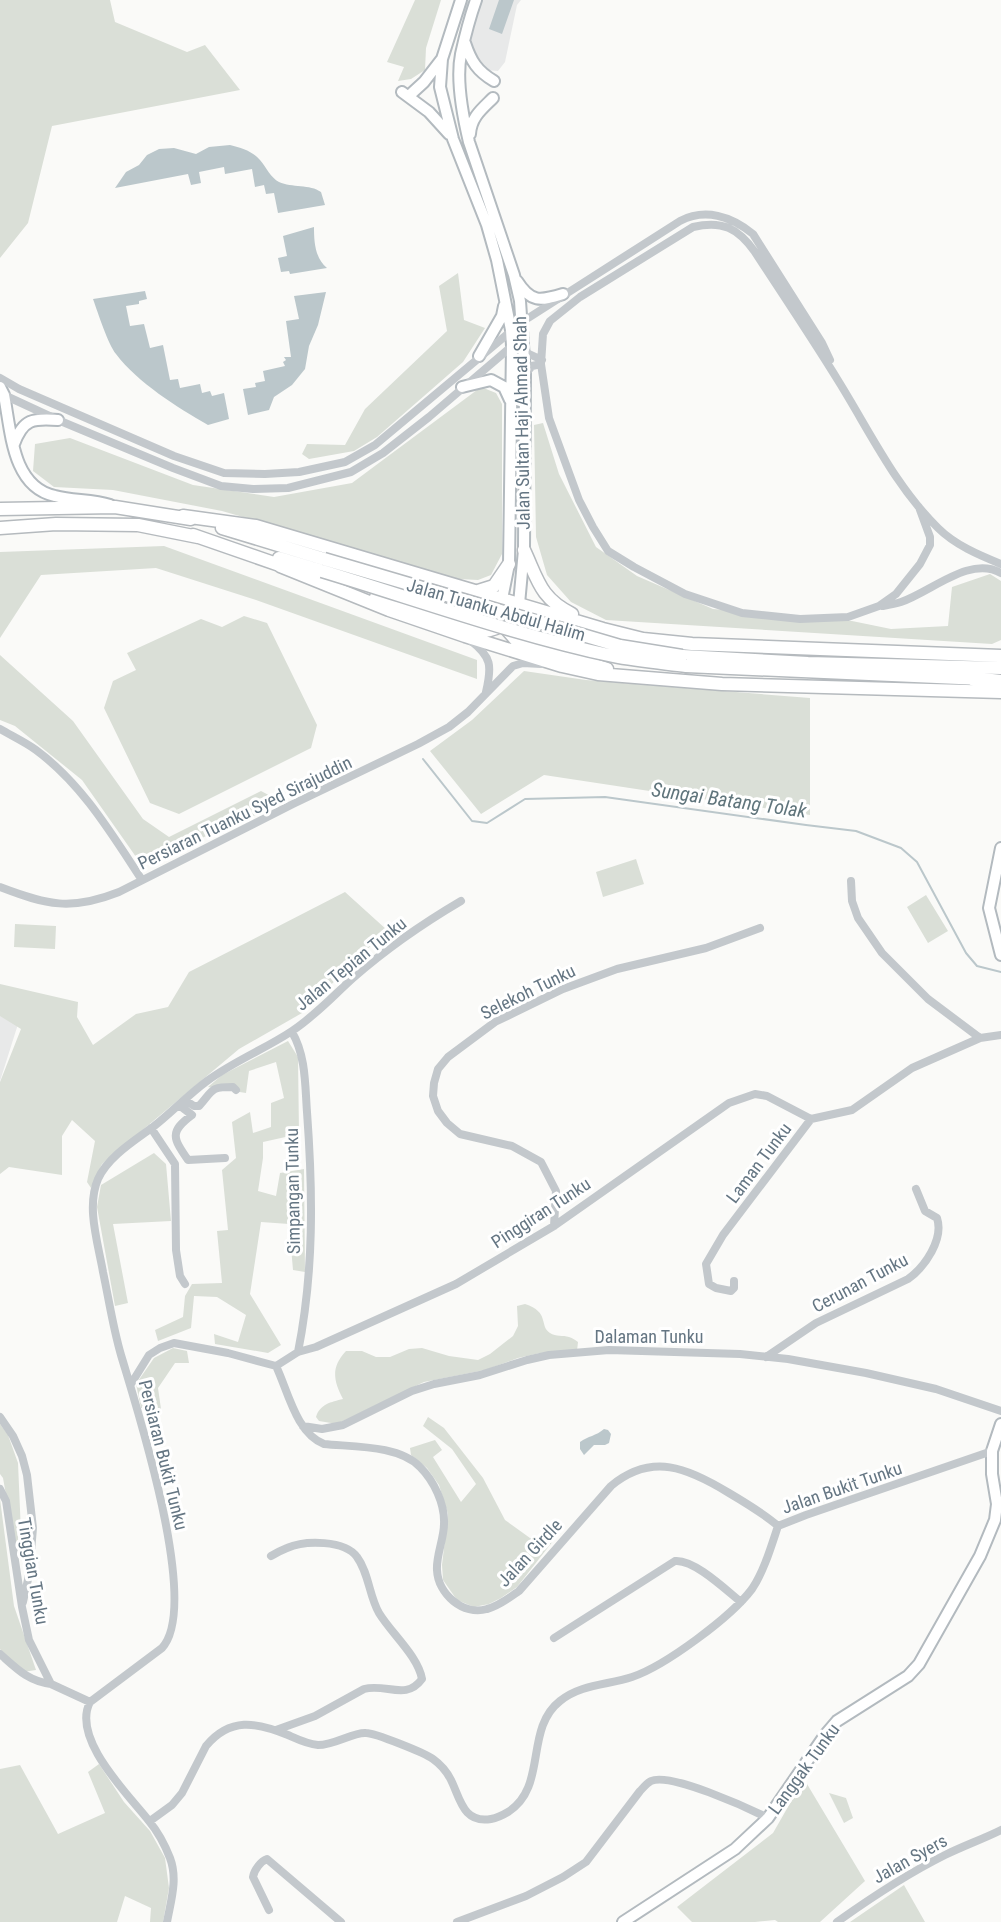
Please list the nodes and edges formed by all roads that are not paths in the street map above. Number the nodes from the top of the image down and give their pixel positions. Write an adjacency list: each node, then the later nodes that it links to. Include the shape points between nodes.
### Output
1 (461, 0): 4 (street, Jalan Sultan Haji Ahmad Shah)
2 (476, 0): 3 (street, Jalan Sultan Haji Ahmad Shah)
3 (465, 43): 5 (street, via 476,68); 8 (street, Jalan Sultan Haji Ahmad Shah, via 460,67)
4 (442, 59): 7 (street, Jalan Sultan Haji Ahmad Shah, via 440,87); 7 (street, via 424,82 407,93)
5 (494, 81)
6 (494, 98): 8 (street, via 475,116)
7 (453, 139): 11 (street, Jalan Sultan Haji Ahmad Shah, via 488,225)
8 (469, 142): 9 (street, Jalan Sultan Haji Ahmad Shah)
9 (514, 275): 10 (street, via 525,292 537,300); 12 (street, Jalan Sultan Haji Ahmad Shah)
10 (563, 294): 12 (street); 20 (street, via 680,221 705,213 716,214 753,234 822,343)
11 (504, 298): 13 (street, Jalan Sultan Haji Ahmad Shah); 16 (street, via 502,316)
12 (522, 322): 13 (street); 15 (street, Jalan Sultan Haji Ahmad Shah)
13 (511, 330): 14 (street, Jalan Sultan Haji Ahmad Shah); 16 (street)
14 (512, 346): 15 (street); 21 (street); 23 (street, Jalan Sultan Haji Ahmad Shah)
15 (524, 352): 17 (street); 18 (street, Jalan Sultan Haji Ahmad Shah)
16 (479, 356): 19 (street, via 375,445 345,462 273,474 224,473 174,456)
17 (542, 362): 18 (street); 20 (street, via 543,334 550,321 645,255 693,228 708,224 728,228 746,239); 42 (street, via 549,418 567,471 592,527 608,551 685,594 742,613 800,619 848,617)
18 (525, 374): 32 (street, Jalan Sultan Haji Ahmad Shah)
19 (0, 378)
20 (838, 381): 27 (street, via 891,470)
21 (462, 387): 23 (street, via 491,380 504,387); 24 (street, via 404,437 351,472 288,488 221,486)
22 (1, 393): 24 (street); 25 (street)
23 (510, 400): 33 (street, Jalan Sultan Haji Ahmad Shah)
24 (58, 420): 25 (street, via 39,418 28,423 19,431)
25 (14, 445): 26 (street, via 20,468 35,489)
26 (116, 507): 28 (main road, Jalan Tuanku Abdul Halim); 29 (main road, Jalan Tuanku Abdul Halim)
27 (919, 507): 34 (street, via 951,539); 42 (street, via 930,545 921,564 896,594)
28 (0, 509)
29 (183, 516): 35 (main road, Jalan Tuanku Abdul Halim); 38 (main road, Jalan Tuanku Abdul Halim, via 256,526)
30 (0, 528): 31 (main road, Jalan Tuanku Abdul Halim, via 138,525)
31 (193, 535): 35 (main road, Jalan Tuanku Abdul Halim); 36 (main road)
32 (524, 550): 41 (street, Jalan Sultan Haji Ahmad Shah); 46 (main road, via 537,581 552,602)
33 (509, 564): 39 (main road, via 494,586); 40 (street, Jalan Sultan Haji Ahmad Shah)
34 (1001, 564)
35 (323, 565): 52 (main road, Jalan Tuanku Abdul Halim, bridge)
36 (280, 566): 44 (main road); 47 (main road, Jalan Tuanku Abdul Halim)
37 (1001, 573): 42 (street, via 992,568 966,571 902,602)
38 (454, 585): 39 (main road, Jalan Tuanku Abdul Halim); 44 (main road, via 470,602 471,609 467,618)
39 (477, 591): 40 (main road, Jalan Tuanku Abdul Halim)
40 (502, 599): 41 (main road, Jalan Tuanku Abdul Halim); 45 (main road)
41 (519, 604): 43 (main road, Jalan Tuanku Abdul Halim); 45 (main road)
42 (879, 606)
43 (574, 620): 46 (main road, Jalan Tuanku Abdul Halim); 51 (main road, via 550,625 546,634)
44 (450, 621): 45 (main road, via 484,631)
45 (503, 625): 51 (main road, via 516,640)
46 (603, 629): 48 (main road, Jalan Tuanku Abdul Halim, via 643,639 692,644)
47 (465, 636): 51 (main road, Jalan Tuanku Abdul Halim); 59 (street, via 489,661)
48 (888, 651): 49 (main road, Jalan Tuanku Abdul Halim); 50 (main road)
49 (998, 654)
50 (711, 657): 52 (main road, Jalan Tuanku Abdul Halim); 54 (main road, Jalan Tuanku Abdul Halim)
51 (563, 661): 57 (main road, Jalan Tuanku Abdul Halim, via 598,674); 59 (street, Persiaran Tuanku Syed Sirajuddin, via 517,663)
52 (684, 661): 54 (main road, Jalan Tuanku Abdul Halim)
53 (1001, 668): 54 (main road, Jalan Tuanku Abdul Halim)
54 (906, 672): 55 (main road, Jalan Tuanku Abdul Halim); 57 (main road, via 859,680)
55 (974, 679): 56 (highway)
56 (1001, 680)
57 (722, 684): 58 (main road, Jalan Tuanku Abdul Halim)
58 (1001, 692)
59 (486, 693): 62 (street, Persiaran Tuanku Syed Sirajuddin, via 449,727 418,744)
60 (0, 729): 62 (street, via 34,749 77,787)
61 (1001, 848): 66 (street, via 988,908)
62 (142, 880): 64 (street, Persiaran Tuanku Syed Sirajuddin, via 97,901 72,905 28,898)
63 (850, 881): 71 (street, via 858,918 882,953 928,999)
64 (0, 887)
65 (460, 901): 69 (street, Jalan Tepian Tunku, via 393,945)
66 (998, 922): 68 (street)
67 (760, 928): 80 (street, Selekoh Tunku, via 706,948 617,969 562,989 495,1022 448,1057 438,1070 432,1096 447,1124 460,1134 512,1146 541,1162 556,1191)
68 (1001, 955)
69 (292, 1032): 73 (street, Persiaran Bukit Tunku, via 236,1062); 83 (street, Simpangan Tunku, via 303,1062 312,1179 309,1280)
70 (1001, 1035): 71 (street, Laman Tunku)
71 (980, 1038): 76 (street, Laman Tunku, via 912,1068 852,1110)
72 (236, 1090): 74 (street, via 217,1087)
73 (182, 1102): 74 (street); 75 (street); 77 (street, Persiaran Bukit Tunku)
74 (199, 1106): 75 (street)
75 (192, 1115): 78 (street, via 176,1130 176,1139 188,1160)
76 (812, 1119): 80 (street, Pinggiran Tunku, via 767,1096 755,1094 729,1103); 81 (street, Laman Tunku, via 723,1235 706,1264 709,1284 731,1291)
77 (151, 1128): 82 (street, via 175,1164 176,1250); 86 (street, Persiaran Bukit Tunku, via 105,1169 97,1181 93,1202 96,1236)
78 (225, 1158)
79 (916, 1189): 84 (street, Cerunan Tunku, via 925,1211 937,1218 940,1226 918,1272 816,1323)
80 (554, 1226): 83 (street, Pinggiran Tunku, via 456,1284)
81 (734, 1281)
82 (185, 1284)
83 (298, 1352): 85 (street, Pinggiran Tunku)
84 (766, 1357): 87 (street, Dalaman Tunku, via 866,1373); 90 (street, Dalaman Tunku, via 609,1350 549,1355 412,1391 343,1425 322,1429)
85 (276, 1366): 86 (street, via 174,1343 149,1355); 90 (street, Jalan Girdle)
86 (130, 1384): 100 (street, Persiaran Bukit Tunku, via 162,1499 174,1575 173,1624 171,1636 162,1648)
87 (1001, 1411)
88 (0, 1417): 96 (street, via 13,1436 27,1474 33,1528)
89 (1001, 1424): 91 (street, Langgak Tunku)
90 (303, 1426): 93 (street, Jalan Girdle, via 312,1438 324,1444 382,1449 419,1465 441,1500 444,1524 437,1569 439,1582 448,1597 469,1610 490,1609 519,1591 611,1486 648,1467 667,1466 703,1477)
91 (992, 1451): 93 (street, Jalan Bukit Tunku); 102 (street, Langgak Tunku, via 995,1520 980,1556 923,1658 908,1676 837,1721)
92 (0, 1489): 96 (street, Tinggian Tunku, via 6,1501)
93 (778, 1526): 95 (street, Jalan Bukit Tunku, via 753,1586)
94 (271, 1556): 101 (street, via 290,1546 331,1543 357,1555 378,1611 418,1666 422,1679 405,1691 364,1689 315,1716)
95 (741, 1602): 97 (street, via 698,1569 675,1561); 101 (street, Jalan Bukit Tunku, via 722,1620 651,1668 630,1678 586,1688 560,1701 544,1721 526,1793 514,1808 490,1820 465,1811 450,1779 424,1753 366,1732 318,1745)
96 (22, 1606): 99 (street, Tinggian Tunku, via 29,1640)
97 (554, 1638)
98 (0, 1654): 99 (street, via 23,1674)
99 (51, 1684): 100 (street)
100 (90, 1702): 103 (street, via 86,1713 92,1741 124,1791)
101 (276, 1730): 103 (street, Jalan Bukit Tunku, via 247,1724 229,1726 206,1746 183,1793)
102 (768, 1818): 108 (street, via 716,1795 663,1779 651,1781 586,1862 526,1896); 109 (street, Langgak Tunku, via 735,1849)
103 (150, 1821): 106 (street, via 173,1872)
104 (1001, 1830): 110 (street, Jalan Syers, via 908,1875)
105 (269, 1910): 107 (street, via 253,1877 267,1859)
106 (167, 1922)
107 (341, 1922)
108 (457, 1922)
109 (623, 1922)
110 (837, 1922)

